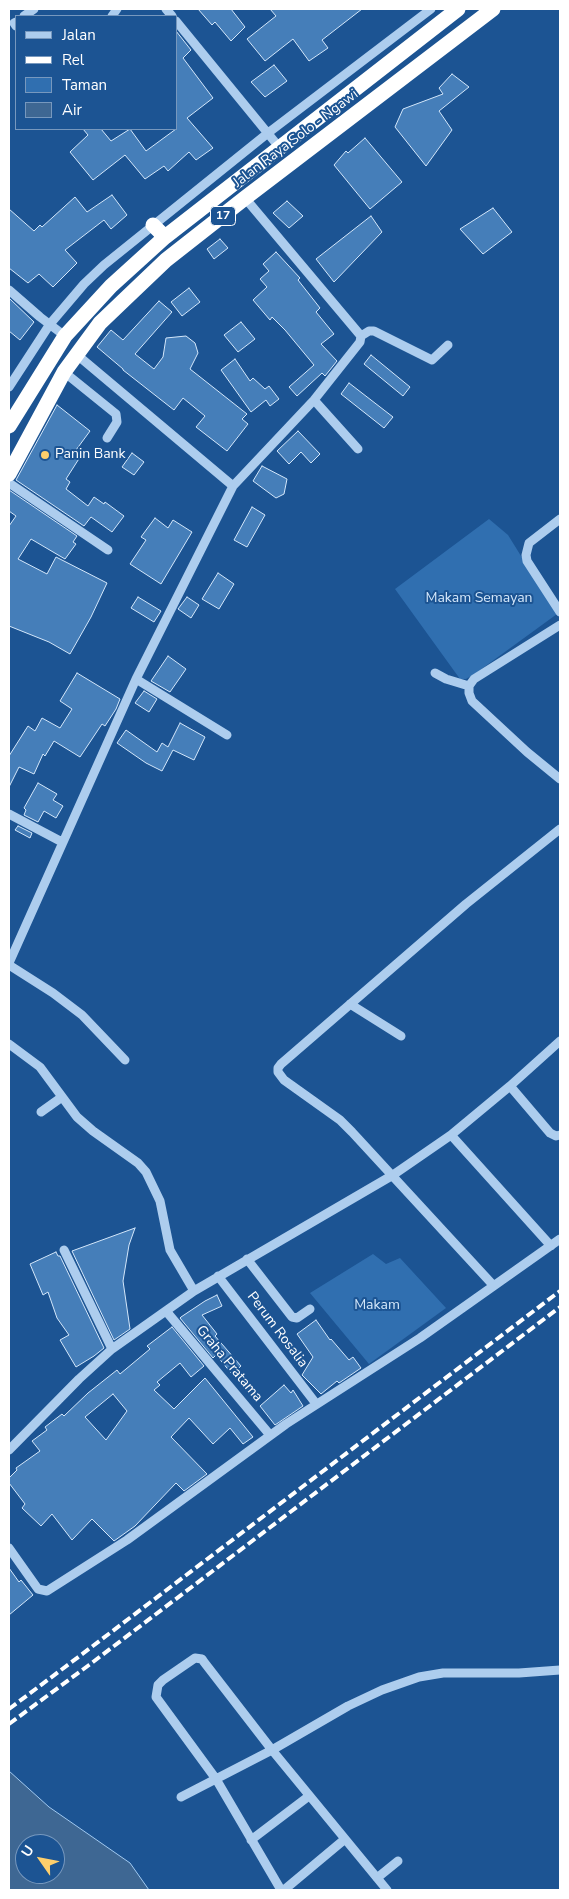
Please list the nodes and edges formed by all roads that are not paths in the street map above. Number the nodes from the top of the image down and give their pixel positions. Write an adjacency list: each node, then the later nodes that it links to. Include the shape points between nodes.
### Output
1 (431, 9): 5 (street)
2 (458, 9): 6 (highway, Jalan Raya Solo - Ngawi / 17)
3 (493, 9): 7 (highway, Jalan Raya Solo - Ngawi / 17)
4 (178, 23): 5 (street)
5 (268, 133): 6 (street); 8 (street)
6 (279, 147): 9 (highway, Jalan Raya Solo - Ngawi / 17)
7 (245, 198): 13 (street); 15 (highway, Jalan Raya Solo - Ngawi / 17, via 166,260 100,324)
8 (153, 225): 9 (highway); 11 (street, via 84,284)
9 (165, 238): 12 (highway, Jalan Raya Solo - Ngawi / 17, via 110,286)
10 (9, 290): 11 (street)
11 (50, 324): 12 (street); 17 (street)
12 (66, 336): 19 (highway, Jalan Raya Solo - Ngawi / 17)
13 (361, 336): 14 (street, via 371,330 432,360); 18 (street, via 360,342)
14 (448, 345)
15 (76, 354): 16 (highway, Jalan Raya Solo - Ngawi / 17); 24 (street)
16 (64, 372): 20 (street, via 116,414 117,422); 22 (highway, Jalan Raya Solo - Ngawi / 17)
17 (9, 387)
18 (314, 400): 21 (street); 24 (street)
19 (9, 425)
20 (107, 438)
21 (358, 449)
22 (9, 474)
23 (9, 483): 26 (street)
24 (233, 486): 30 (street)
25 (560, 519): 27 (street, via 530,543 526,555)
26 (108, 550)
27 (560, 612)
28 (560, 625): 31 (street, via 474,679)
29 (435, 673): 31 (street)
30 (136, 679): 32 (street); 36 (street)
31 (469, 686): 33 (street, via 472,701)
32 (227, 734)
33 (560, 780)
34 (9, 814): 36 (street)
35 (560, 829): 38 (street, via 466,904)
36 (62, 842): 37 (street)
37 (9, 964): 42 (street, via 82,1015)
38 (350, 1004): 39 (street); 48 (street, via 281,1064 278,1072 340,1120)
39 (401, 1036)
40 (560, 1042): 43 (street)
41 (9, 1044): 44 (street, via 40,1067)
42 (126, 1060)
43 (510, 1086): 46 (street); 47 (street, via 550,1133)
44 (62, 1097): 45 (street); 55 (street, via 93,1131 146,1172 158,1193 170,1250)
45 (41, 1112)
46 (451, 1135): 48 (street); 50 (street)
47 (560, 1135)
48 (393, 1175): 52 (street); 54 (street)
49 (560, 1239): 50 (street)
50 (551, 1246): 54 (street)
51 (64, 1250): 58 (street)
52 (248, 1259): 53 (street); 56 (street, via 292,1317 298,1318)
53 (218, 1276): 55 (street); 59 (street, Perum Rosalia)
54 (493, 1285): 60 (street, via 420,1338)
55 (194, 1291): 57 (street)
56 (310, 1309)
57 (166, 1311): 58 (street); 60 (street, Graha Pratama)
58 (112, 1350): 61 (street, via 78,1379)
59 (314, 1401)
60 (270, 1435): 62 (street, via 151,1524 47,1591 38,1589)
61 (9, 1450)
62 (9, 1548)
63 (560, 1670): 64 (street, via 519,1674 443,1673 419,1678 348,1706)
64 (272, 1750): 65 (street); 65 (street, via 202,1659 193,1659 162,1680 156,1697); 66 (street)
65 (216, 1779): 67 (street); 69 (street)
66 (309, 1796): 68 (street); 69 (street)
67 (181, 1797)
68 (345, 1839): 71 (street); 72 (street)
69 (251, 1840): 72 (street)
70 (398, 1861): 71 (street)
71 (382, 1884): 73 (street)
72 (282, 1890)
73 (374, 1890)

